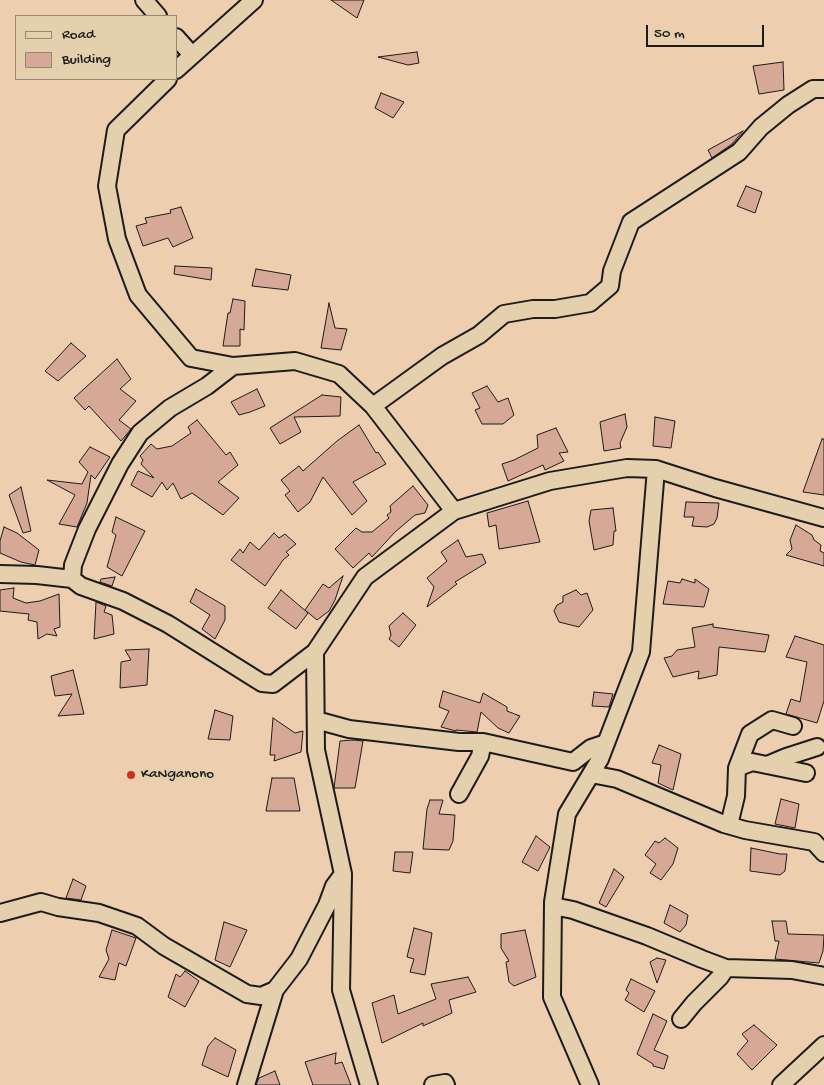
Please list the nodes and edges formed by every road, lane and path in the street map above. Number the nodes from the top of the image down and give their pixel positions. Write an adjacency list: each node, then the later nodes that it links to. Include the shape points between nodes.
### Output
1 (144, 0): 3 (street)
2 (254, 0): 5 (street)
3 (157, 15)
4 (178, 39): 5 (street)
5 (192, 55): 6 (street)
6 (178, 68)
7 (167, 80): 9 (street, via 116,130 107,186 117,239 138,295 191,358)
8 (824, 89): 10 (street, via 813,88 761,127 739,152 631,222 612,271 610,286 590,303 504,314 479,335 442,356)
9 (233, 366): 10 (street, via 295,361 313,366 339,374); 15 (street, via 170,408 140,433 120,464 87,529 73,565)
10 (372, 406): 12 (street)
11 (656, 469): 12 (street, via 627,468 550,481); 13 (street); 20 (street, via 641,652)
12 (454, 512): 16 (street, via 365,577)
13 (824, 518)
14 (0, 574): 15 (street)
15 (72, 579): 16 (street, via 81,586 123,601 168,624 262,684 273,684)
16 (315, 652): 17 (street)
17 (316, 720): 19 (street, via 350,730); 29 (street, via 316,750)
18 (793, 726): 23 (street, via 772,720 750,734)
19 (483, 742): 20 (street, via 573,762 591,748); 26 (street, via 477,762)
20 (606, 743): 25 (street)
21 (817, 747): 22 (street)
22 (767, 765): 23 (street, via 752,762); 24 (street)
23 (737, 768): 27 (street, via 736,796)
24 (806, 773)
25 (591, 774): 27 (street, via 617,780); 30 (street, via 567,814)
26 (460, 794)
27 (729, 825): 28 (street, via 814,842)
28 (824, 853)
29 (343, 874): 34 (street, via 299,958); 38 (street, via 342,990)
30 (553, 906): 32 (street, via 647,936); 41 (street, via 552,997)
31 (0, 913): 34 (street, via 41,902 99,912 137,926 164,946 247,994 261,996)
32 (726, 968): 33 (street, via 792,970); 35 (street)
33 (824, 976)
34 (275, 990): 37 (street)
35 (681, 1019)
36 (824, 1045): 42 (street)
37 (246, 1085)
38 (369, 1085)
39 (433, 1085): 40 (street)
40 (446, 1085)
41 (590, 1085)
42 (781, 1085)

